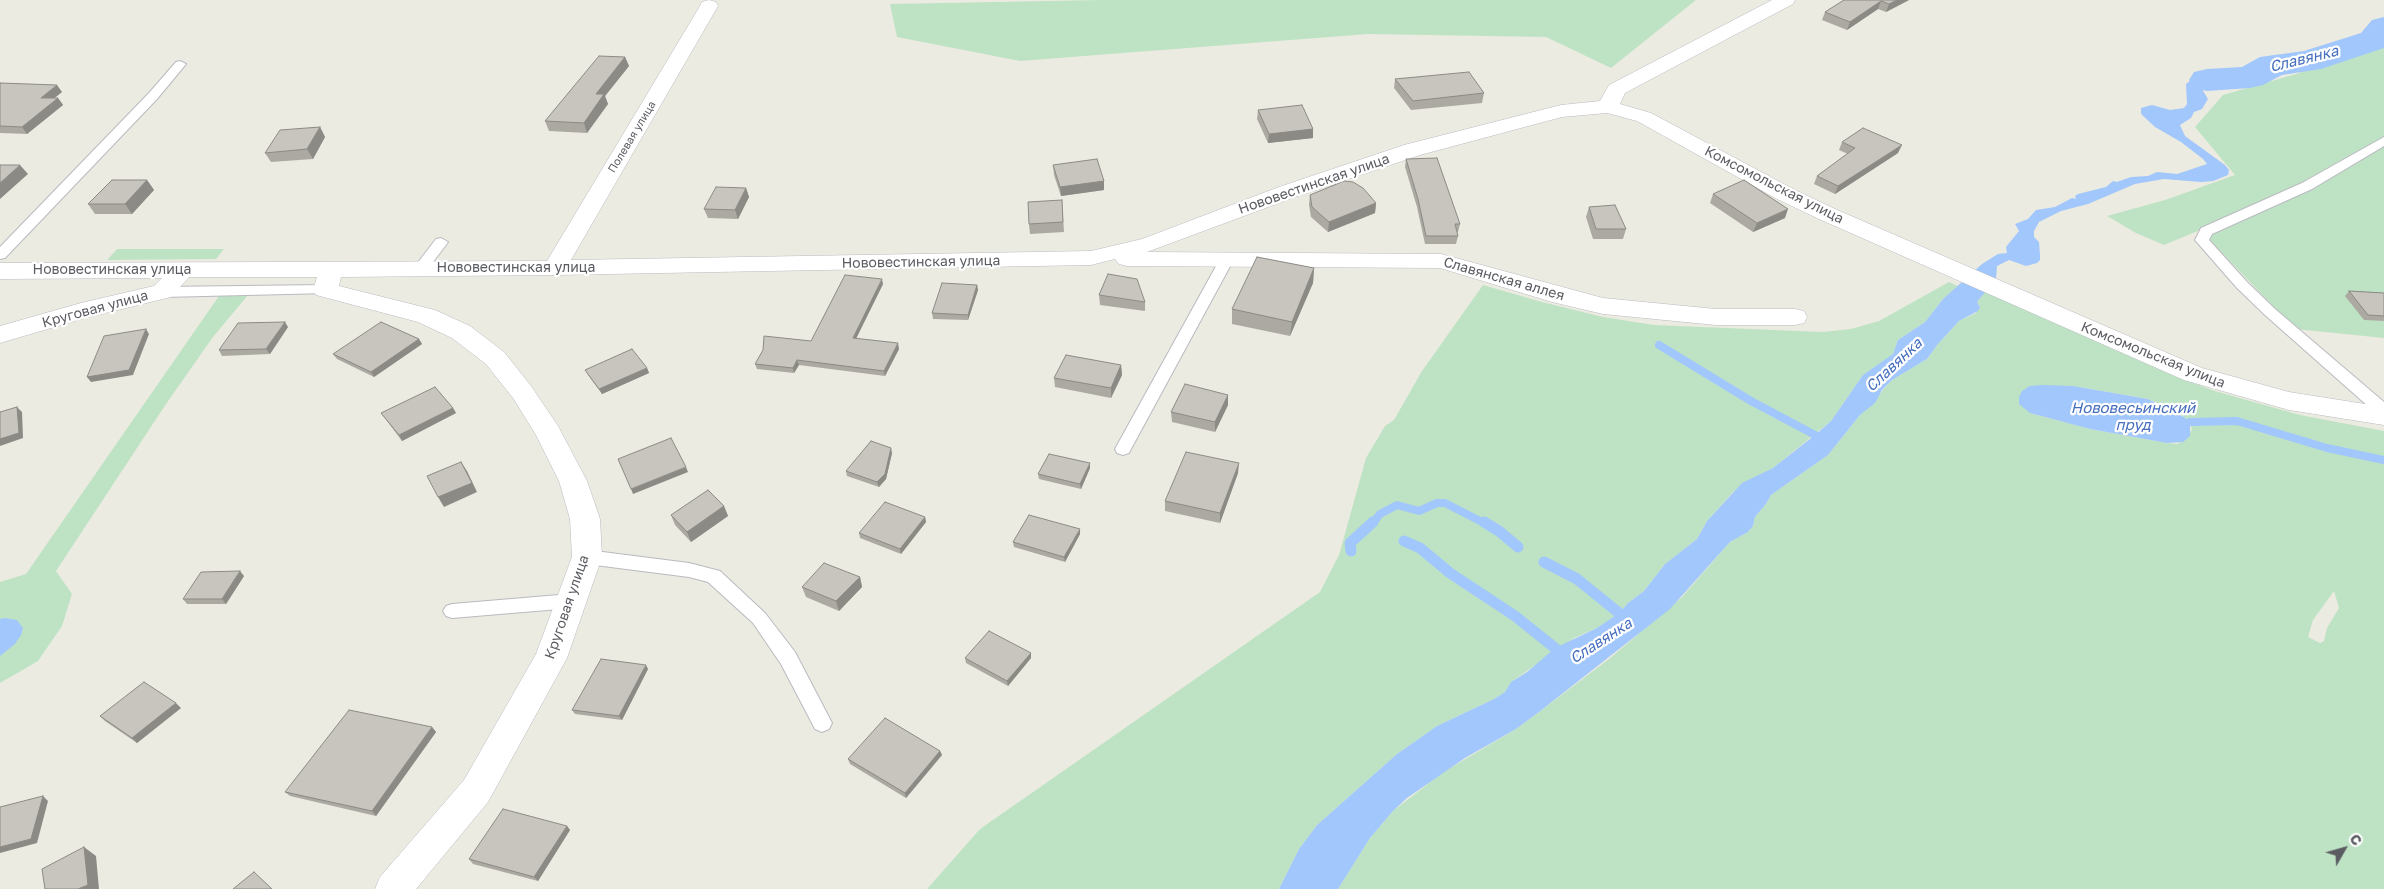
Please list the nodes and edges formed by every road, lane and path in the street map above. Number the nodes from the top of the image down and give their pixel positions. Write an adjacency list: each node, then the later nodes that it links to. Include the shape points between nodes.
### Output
1 (1786, 0): 4 (street, via 1616,89)
2 (709, 6): 11 (street, Полевая улица)
3 (180, 64): 7 (lane)
4 (1608, 107): 8 (street, Нововестинская улица, via 1560,111 1412,150 1287,192 1149,244); 19 (street, Комсомольская улица, via 1644,117 1785,194 2158,359 2230,386 2298,403)
5 (2384, 141): 18 (lane, via 2308,186 2206,231 2202,240 2242,286)
6 (440, 242): 10 (lane)
7 (0, 254)
8 (1091, 258): 9 (street, Славянская аллея); 11 (street, Нововестинская улица)
9 (1227, 259): 16 (street, Славянская аллея, via 1441,261 1561,296 1612,307 1716,317); 20 (lane)
10 (421, 268): 11 (street, Нововестинская улица); 14 (street, Нововестинская улица)
11 (555, 268)
12 (182, 270): 13 (street, Нововестинская улица); 14 (street, Нововестинская улица); 15 (street, Круговая улица)
13 (0, 271)
14 (329, 280): 15 (lane); 21 (street, Круговая улица, via 461,332 494,358 522,392 573,481 585,519)
15 (162, 292): 17 (street, Круговая улица, via 81,311)
16 (1795, 317)
17 (0, 336)
18 (2384, 410)
19 (2384, 416)
20 (1123, 449)
21 (587, 556): 22 (street, Круговая улица); 24 (lane, via 714,576 765,626 788,658)
22 (571, 601): 23 (lane); 25 (street, Круговая улица, via 551,658 476,791)
23 (452, 611)
24 (822, 723)
25 (393, 889)

